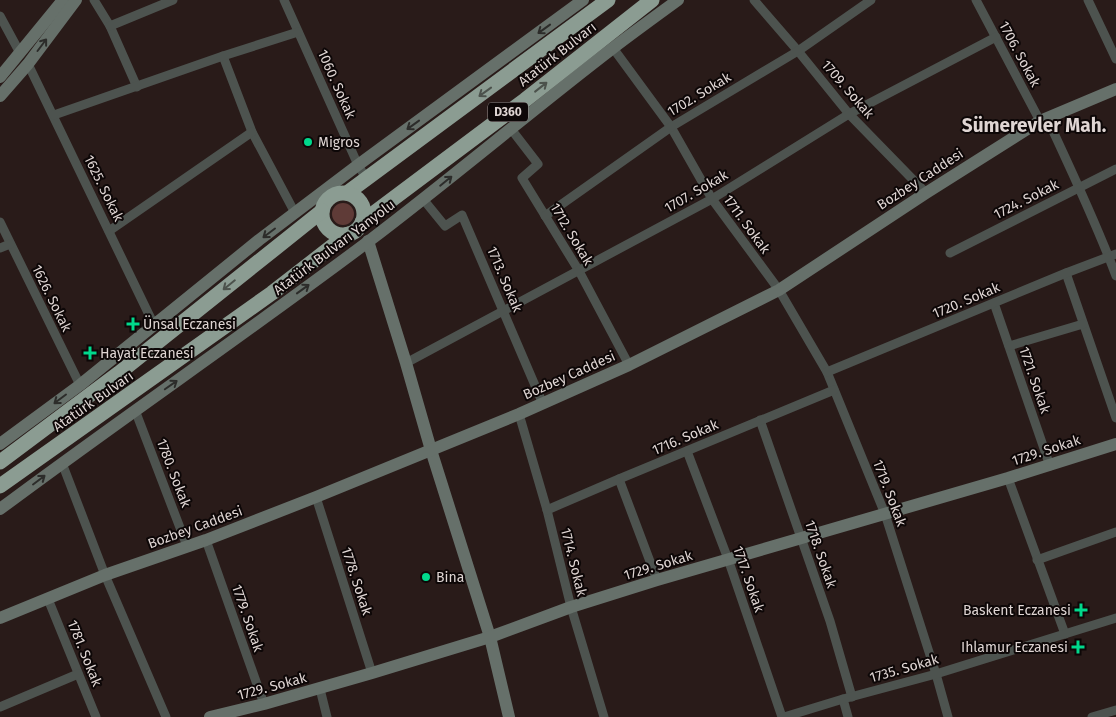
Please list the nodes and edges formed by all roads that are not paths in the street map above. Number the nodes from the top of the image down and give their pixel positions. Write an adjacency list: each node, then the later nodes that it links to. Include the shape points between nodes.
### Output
1 (63, 0): 21 (street)
2 (76, 0): 24 (street, one-way to 2)
3 (94, 0): 16 (street)
4 (173, 0): 16 (street)
5 (284, 0): 17 (street, 1060. Sokak)
6 (583, 0): 15 (street)
7 (608, 0): 15 (highway, Atatürk Bulvarı / D360)
8 (652, 0): 46 (highway, Atatürk Bulvarı / D360, one-way to 8)
9 (678, 0): 19 (street, Atatürk Bulvarı Yanyolu)
10 (754, 0): 20 (street, 1709. Sokak)
11 (871, 0): 20 (street, 1702. Sokak)
12 (976, 0): 18 (street, 1706. Sokak)
13 (1088, 0): 23 (street)
14 (0, 16): 21 (street)
15 (570, 19): 36 (highway, Atatürk Bulvarı / D360, one-way to 36, via 504,78)
16 (110, 26): 26 (street)
17 (298, 32): 22 (street); 36 (street, 1060. Sokak)
18 (996, 37): 29 (street, 1707. Sokak); 31 (street, 1706. Sokak)
19 (613, 48): 32 (street, 1711. Sokak); 33 (street, Atatürk Bulvarı Yanyolu)
20 (798, 51): 29 (street, 1709. Sokak); 32 (street, 1702. Sokak)
21 (20, 53): 25 (street)
22 (223, 56): 26 (street); 34 (street)
23 (1116, 59)
24 (28, 64): 28 (street); 30 (street, 1625. Sokak)
25 (0, 77)
26 (137, 87): 30 (street)
27 (1116, 89): 31 (street, Bozbey Caddesi)
28 (0, 96)
29 (849, 114): 39 (street, 1709. Sokak); 41 (street, 1707. Sokak)
30 (54, 116): 47 (street, 1625. Sokak)
31 (1044, 120): 37 (street, 1706. Sokak); 39 (street, Bozbey Caddesi)
32 (671, 127): 41 (street, 1711. Sokak); 44 (street, 1702. Sokak)
33 (511, 129): 40 (street, Atatürk Bulvarı Yanyolu, one-way to 33); 44 (street, 1712. Sokak, via 538,164 522,178)
34 (252, 132): 43 (street); 47 (street)
35 (1116, 169): 37 (street, 1724. Sokak)
36 (362, 172): 38 (highway, Atatürk Bulvarı / D360); 43 (street)
37 (1079, 187): 52 (street, 1724. Sokak); 53 (street, 1706. Sokak)
38 (346, 193): 42 (highway, via 330,196); 46 (highway, via 360,202 364,212)
39 (926, 193): 57 (street, Bozbey Caddesi)
40 (423, 199): 49 (street, Atatürk Bulvarı Yanyolu); 59 (street, 1713. Sokak, via 445,226 462,215)
41 (712, 199): 54 (street, 1707. Sokak); 57 (street, 1711. Sokak)
42 (322, 211): 48 (highway, via 324,224 329,230); 77 (highway, Atatürk Bulvarı, one-way to 77, via 119,373)
43 (295, 213): 61 (street, one-way to 61)
44 (545, 216): 54 (street, 1712. Sokak)
45 (0, 222): 50 (street, 1626. Sokak)
46 (362, 222): 48 (highway, via 359,228)
47 (109, 231): 61 (street, 1625. Sokak)
48 (348, 234): 82 (highway, Atatürk Bulvarı, via 272,293)
49 (368, 241): 63 (street); 69 (street, Atatürk Bulvarı Yanyolu, one-way to 49)
50 (10, 244): 51 (street); 66 (street, 1626. Sokak)
51 (0, 248)
52 (950, 253)
53 (1112, 255): 55 (street, 1720. Sokak); 56 (street, 1706. Sokak)
54 (579, 271): 59 (street, 1707. Sokak); 64 (street, 1712. Sokak)
55 (1066, 273): 58 (street, 1720. Sokak); 60 (street)
56 (1116, 276)
57 (779, 290): 64 (street, Bozbey Caddesi); 65 (street, 1719. Sokak)
58 (994, 303): 62 (street, 1721. Sokak); 65 (street, 1720. Sokak)
59 (504, 311): 63 (street, 1707. Sokak); 68 (street, 1713. Sokak)
60 (1083, 324): 62 (street); 71 (street)
61 (154, 325): 66 (street)
62 (1009, 346): 79 (street, 1721. Sokak)
63 (406, 363): 75 (street)
64 (629, 365): 68 (street, Bozbey Caddesi)
65 (827, 372): 67 (street, 1719. Sokak)
66 (80, 385): 73 (street, one-way to 73)
67 (834, 390): 72 (street, 1716. Sokak); 86 (street, 1719. Sokak)
68 (543, 404): 70 (street, Bozbey Caddesi)
69 (135, 410): 78 (street, Atatürk Bulvarı Yanyolu); 90 (street, 1780. Sokak)
70 (518, 414): 75 (street, Bozbey Caddesi); 85 (street, 1714. Sokak)
71 (1116, 418)
72 (760, 420): 76 (street, 1716. Sokak); 88 (street, 1718. Sokak)
73 (0, 444)
74 (1116, 444): 79 (street, 1729. Sokak)
75 (431, 450): 83 (street, Bozbey Caddesi); 100 (street)
76 (688, 451): 81 (street, 1716. Sokak); 91 (street, 1717. Sokak)
77 (0, 462)
78 (62, 463): 84 (street, Atatürk Bulvarı Yanyolu, one-way to 78); 93 (street)
79 (1050, 466): 80 (street, 1729. Sokak)
80 (1008, 478): 86 (street, 1729. Sokak); 92 (street)
81 (619, 479): 85 (street, 1716. Sokak); 94 (street)
82 (0, 486)
83 (316, 497): 89 (street, Bozbey Caddesi); 101 (street, 1778. Sokak)
84 (0, 509)
85 (547, 510): 96 (street, 1714. Sokak)
86 (885, 514): 88 (street, 1729. Sokak); 103 (street, 1719. Sokak)
87 (1116, 532): 92 (street)
88 (802, 538): 91 (street, 1729. Sokak); 105 (street, 1718. Sokak, via 830,621)
89 (206, 540): 90 (street, Bozbey Caddesi); 106 (street, 1779. Sokak)
90 (186, 546): 93 (street, Bozbey Caddesi)
91 (728, 559): 94 (street, 1729. Sokak); 115 (street, 1717. Sokak)
92 (1037, 560): 99 (street)
93 (105, 576): 95 (street, Bozbey Caddesi); 111 (street)
94 (657, 580): 96 (street, 1729. Sokak)
95 (48, 599): 97 (street, Bozbey Caddesi); 102 (street, 1781. Sokak)
96 (571, 607): 100 (street, 1729. Sokak); 114 (street, 1714. Sokak)
97 (0, 618)
98 (1116, 618): 99 (street, 1735. Sokak)
99 (1065, 634): 103 (street, 1735. Sokak)
100 (490, 637): 101 (street, 1729. Sokak); 109 (street)
101 (372, 673): 104 (street, 1729. Sokak)
102 (78, 674): 107 (street); 110 (street, 1781. Sokak)
103 (936, 674): 105 (street, 1735. Sokak); 117 (street, 1719. Sokak)
104 (320, 689): 106 (street, 1729. Sokak); 113 (street)
105 (848, 698): 115 (street, 1735. Sokak); 116 (street, 1718. Sokak)
106 (264, 704): 112 (street, 1729. Sokak)
107 (0, 707)
108 (1116, 710): 118 (street)
109 (506, 716)
110 (96, 717)
111 (166, 717)
112 (210, 717)
113 (327, 717)
114 (604, 717)
115 (783, 717)
116 (848, 717)
117 (948, 717)
118 (1092, 717)

